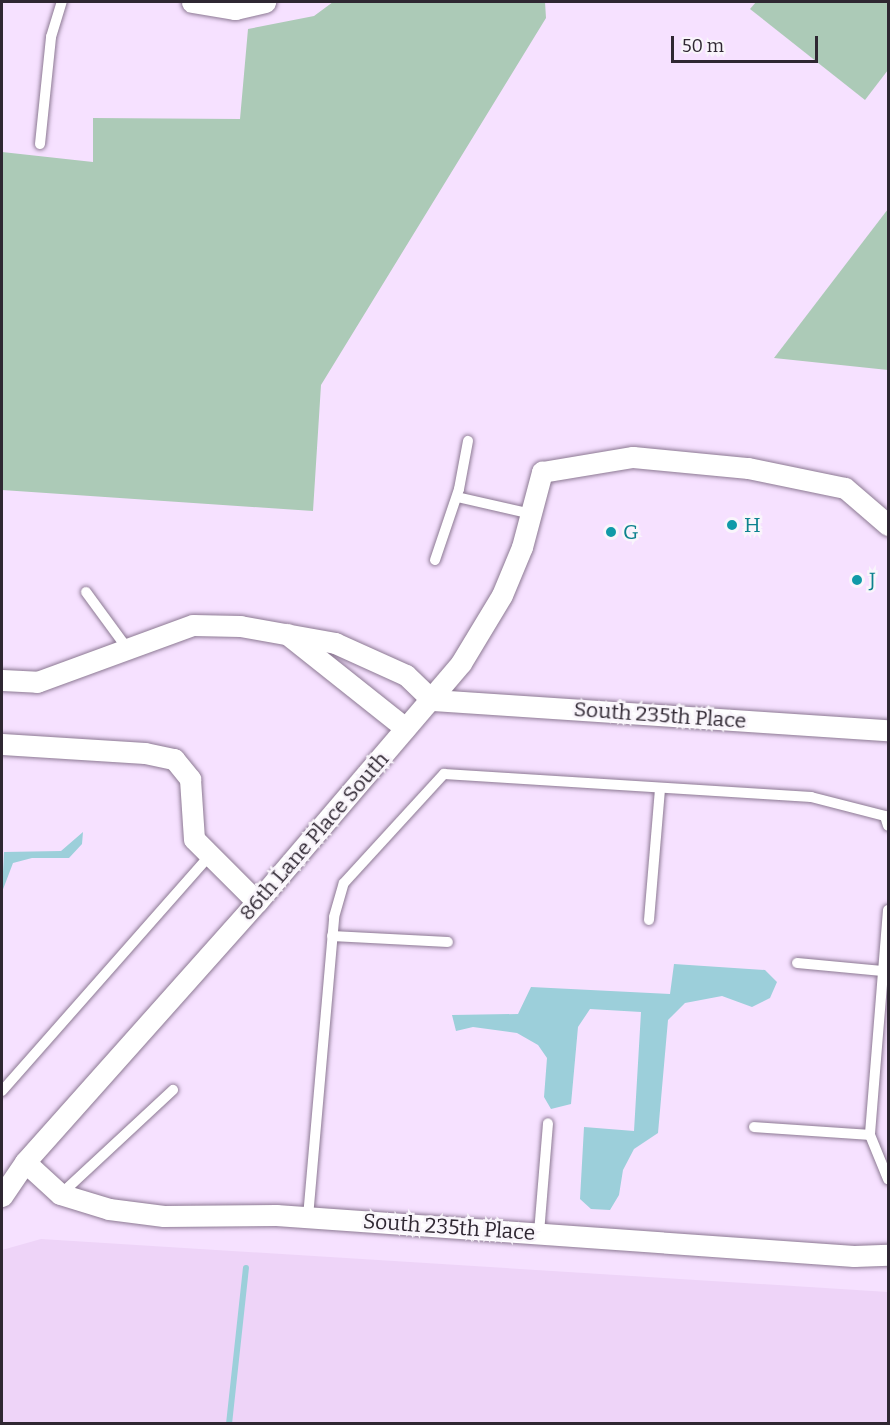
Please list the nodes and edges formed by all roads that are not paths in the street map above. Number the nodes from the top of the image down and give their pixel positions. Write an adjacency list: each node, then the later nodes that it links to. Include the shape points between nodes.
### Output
1 (62, 2): 4 (lane, via 51,37)
2 (262, 3): 3 (street, via 235,9)
3 (201, 5)
4 (40, 144)
5 (468, 441): 6 (lane)
6 (457, 497): 7 (lane); 9 (lane)
7 (531, 514): 8 (street, 86th Lane Place South, via 542,472 633,457 748,468 845,488); 14 (street, 86th Lane Place South, via 502,595 481,635)
8 (888, 525)
9 (435, 560)
10 (86, 592): 12 (lane)
11 (284, 632): 12 (street, via 193,625); 14 (street, via 335,643 406,675); 15 (street)
12 (128, 648): 13 (street, via 37,682)
13 (2, 680)
14 (432, 700): 15 (street, 86th Lane Place South); 16 (street, South 235th Place)
15 (405, 728): 21 (street, 86th Lane Place South)
16 (888, 730)
17 (2, 744): 20 (street, via 146,753 174,759 190,779 194,839)
18 (660, 788): 19 (lane, via 811,797 885,816); 23 (lane); 24 (lane, via 444,774 344,883)
19 (888, 826)
20 (210, 855): 21 (street); 29 (lane)
21 (257, 902): 33 (street, 86th Lane Place South)
22 (888, 910): 27 (lane)
23 (649, 920)
24 (332, 936): 25 (lane); 37 (lane)
25 (448, 942)
26 (796, 963): 27 (lane)
27 (883, 971): 32 (lane)
28 (174, 1090): 35 (lane)
29 (2, 1091)
30 (548, 1123): 38 (lane)
31 (754, 1127): 32 (lane)
32 (870, 1135): 34 (lane)
33 (25, 1162): 35 (street, South 235th Place); 36 (street, 86th Lane Place South)
34 (888, 1179)
35 (60, 1194): 37 (street, South 235th Place, via 109,1209 164,1216)
36 (2, 1196)
37 (308, 1217): 38 (street, South 235th Place)
38 (539, 1233): 39 (street, South 235th Place, via 854,1256)
39 (888, 1255)

